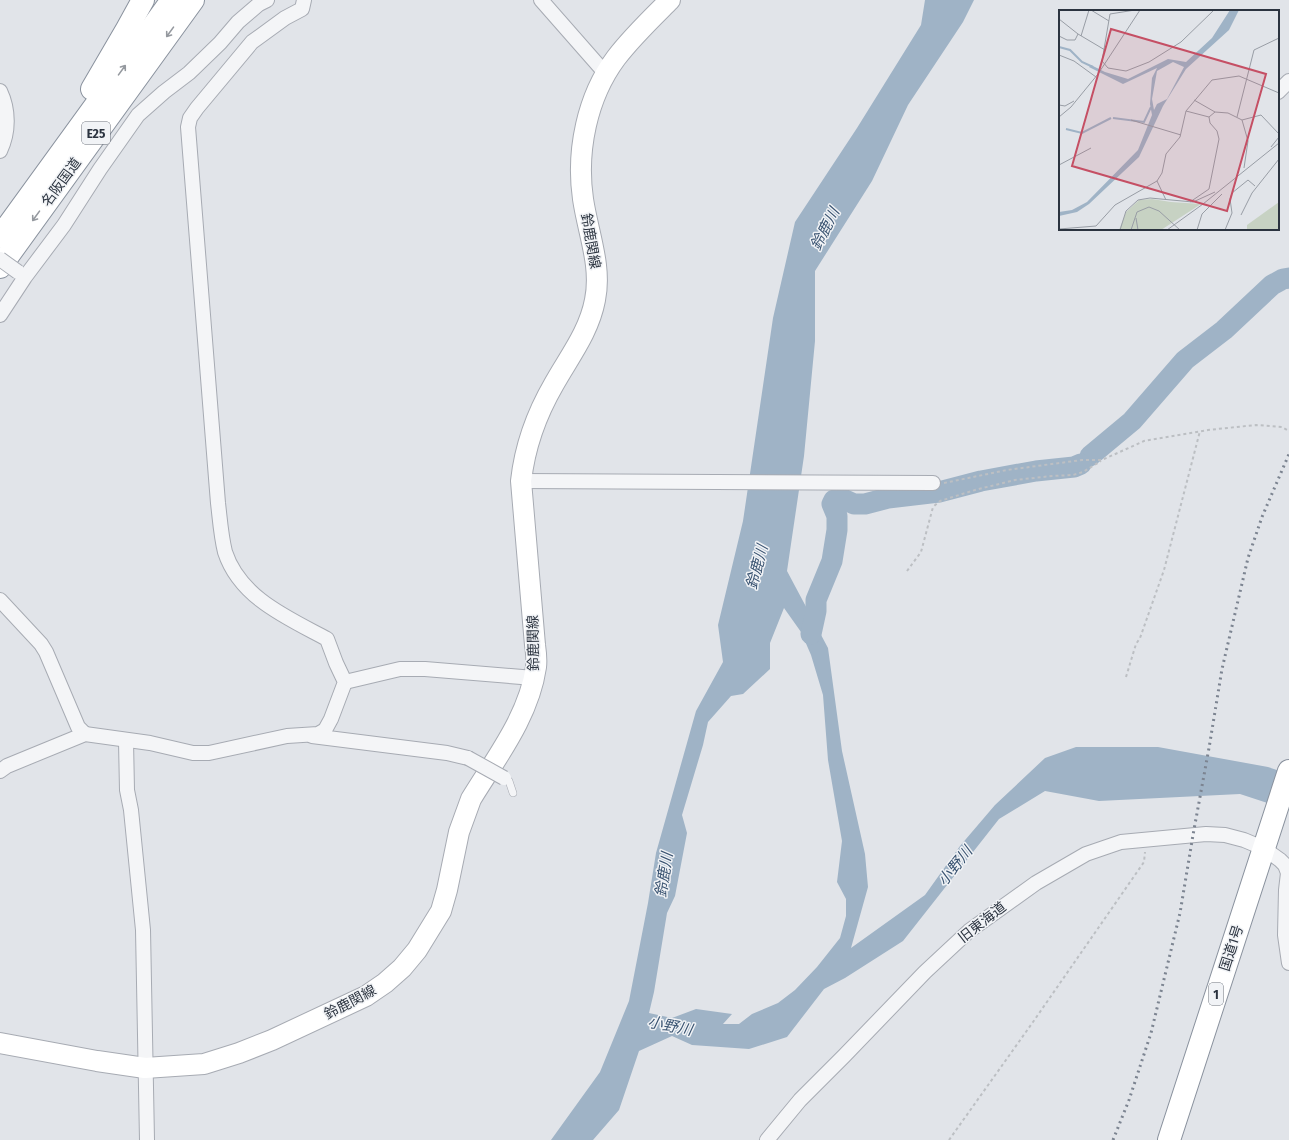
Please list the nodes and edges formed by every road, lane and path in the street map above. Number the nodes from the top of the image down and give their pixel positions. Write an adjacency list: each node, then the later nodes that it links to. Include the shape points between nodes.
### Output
1 (142, 0): 13 (highway, via 128,29)
2 (172, 0): 13 (highway, 名阪国道 / E25, one-way to 2)
3 (193, 0): 16 (highway, 名阪国道 / E25, one-way to 16)
4 (267, 0): 16 (street, via 238,22 189,73 138,115 64,225)
5 (304, 0): 27 (street, via 302,9 252,42 197,108 190,118 188,127 218,503 225,552 236,576 250,592 271,609 327,639)
6 (541, 0): 8 (street)
7 (670, 0): 8 (main road, 鈴鹿関線, via 636,34)
8 (606, 74): 21 (main road, 鈴鹿関線, via 592,104 582,150 583,199 597,265 595,300 583,335 538,415 526,448)
9 (1289, 81): 11 (street)
10 (0, 91): 12 (street, via 7,119)
11 (1279, 91)
12 (0, 151)
13 (31, 194): 14 (highway, 名阪国道 / E25)
14 (0, 237)
15 (0, 259): 16 (street, bridge)
16 (15, 272): 17 (street)
17 (0, 315)
18 (1289, 431): 19 (path, via 1282,427 1256,425)
19 (1200, 432): 20 (path, via 1144,441); 25 (path, via 1164,570)
20 (1102, 460): 22 (path, via 1082,460 1006,470 942,484); 23 (path, via 1073,475 1015,480 940,502 933,507 921,552)
21 (521, 481): 22 (street); 26 (main road, 鈴鹿関線, via 535,645)
22 (934, 483)
23 (907, 571)
24 (0, 600): 28 (street, via 41,644 78,727)
25 (1126, 677)
26 (534, 678): 27 (street, via 425,669 400,670); 39 (main road, 鈴鹿関線, via 520,719 466,810 441,910 418,950 402,968 366,996 266,1042 204,1064)
27 (345, 682): 29 (street, via 332,719 325,730 318,734)
28 (85, 734): 30 (street); 31 (street)
29 (308, 734): 30 (street, via 208,753 193,753); 33 (street, bridge, via 468,758)
30 (126, 740): 39 (street, via 127,790 143,930)
31 (0, 771)
32 (1289, 771): 36 (highway, 国道1号 / 1)
33 (504, 778): 34 (lane, via 509,781)
34 (512, 793)
35 (1145, 839): 36 (street, 旧東海道, via 1206,834 1244,840); 41 (street, 旧東海道, via 1121,842 1086,854 1036,883 969,931 925,972 800,1100); 42 (path, via 1144,862)
36 (1266, 840): 37 (street, 旧東海道, via 1288,873 1285,935); 43 (highway, 国道1号 / 1)
37 (1289, 963)
38 (0, 1042): 39 (main road, 鈴鹿関線)
39 (145, 1068): 40 (street)
40 (147, 1140)
41 (767, 1140)
42 (949, 1140)
43 (1169, 1140)

